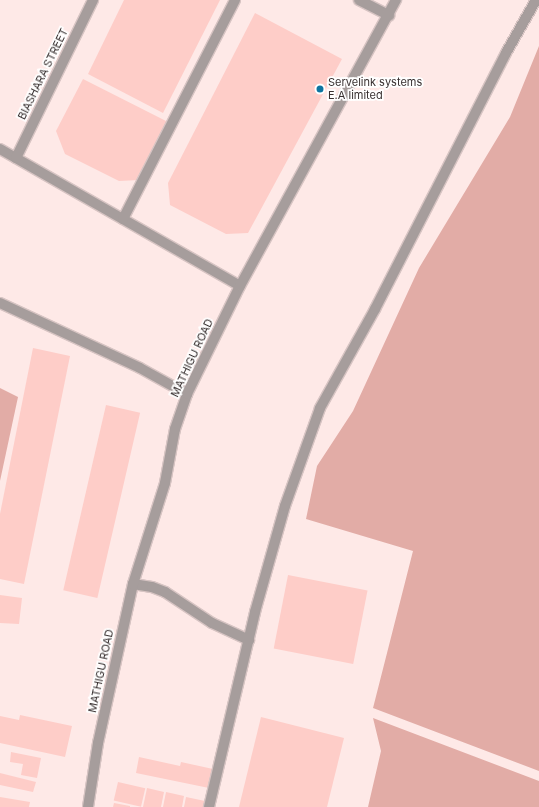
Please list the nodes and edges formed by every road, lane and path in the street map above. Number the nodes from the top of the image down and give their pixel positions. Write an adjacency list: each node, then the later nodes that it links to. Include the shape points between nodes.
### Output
1 (93, 0): 8 (street, BIASHARA STREET)
2 (236, 0): 9 (street)
3 (359, 0): 6 (street)
4 (396, 0): 6 (street, MATHIGU ROAD)
5 (536, 0): 14 (street, via 506,53 375,309 320,408 285,506)
6 (389, 15): 10 (street, MATHIGU ROAD)
7 (0, 150): 8 (street)
8 (16, 158): 9 (street)
9 (123, 219): 10 (street)
10 (240, 286): 12 (street, MATHIGU ROAD)
11 (0, 303): 12 (street, via 140,368)
12 (187, 394): 13 (street, MATHIGU ROAD, via 175,429 165,483)
13 (133, 584): 14 (street, via 152,586 165,592 212,623); 15 (street, MATHIGU ROAD, via 98,743)
14 (249, 640): 16 (street)
15 (88, 807)
16 (209, 807)

